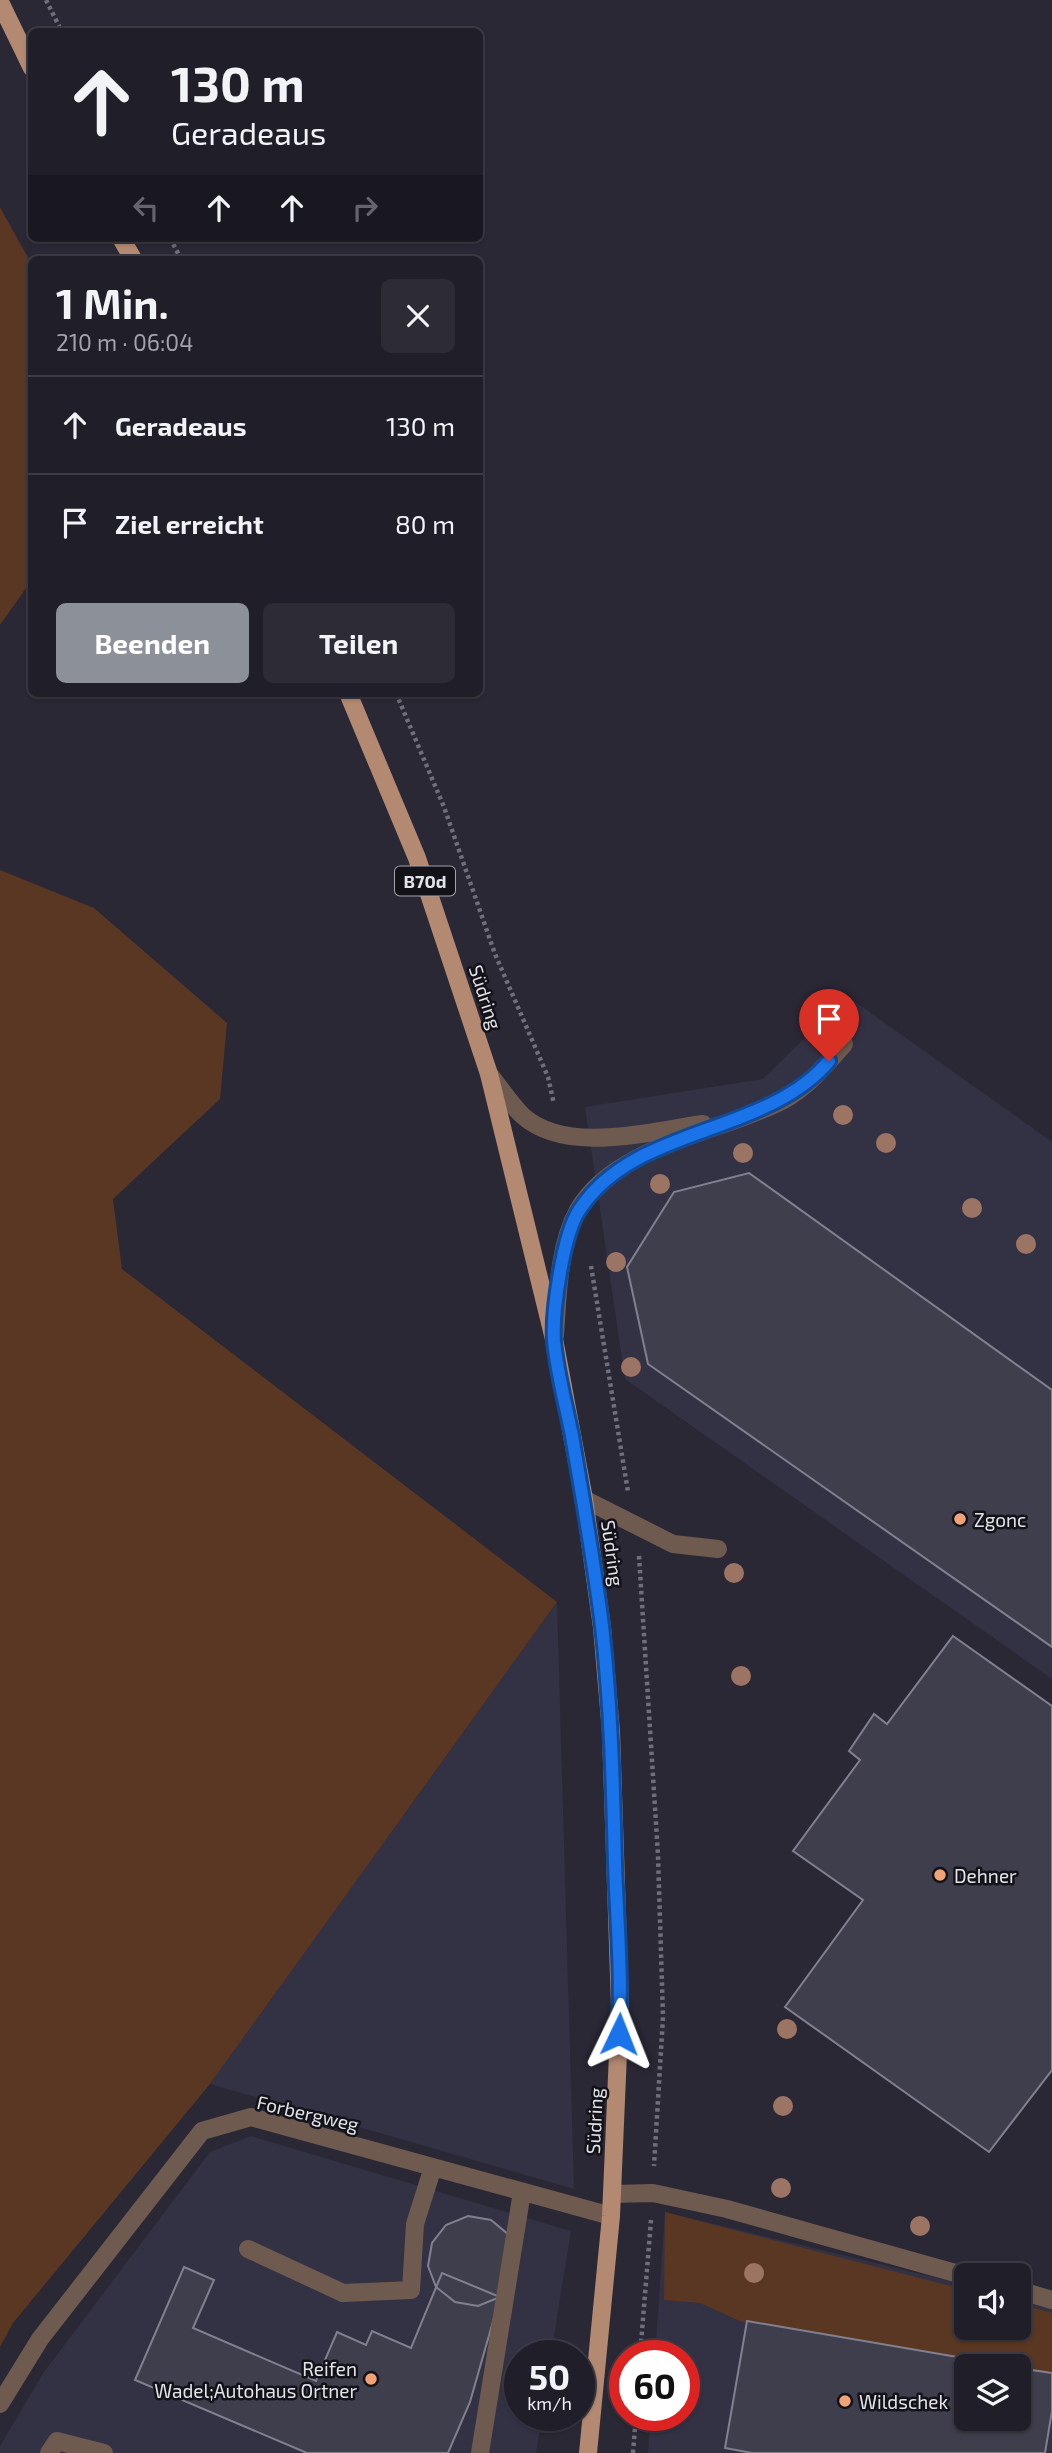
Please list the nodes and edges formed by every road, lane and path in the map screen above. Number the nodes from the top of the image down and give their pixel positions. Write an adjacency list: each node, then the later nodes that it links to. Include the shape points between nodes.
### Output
1 (46, 0): 3 (path)
2 (0, 2): 4 (main road)
3 (60, 28)
4 (28, 60)
5 (350, 697): 7 (main road, Südring / B70d, via 417,858)
6 (844, 1044): 8 (street, via 813,1079 781,1101)
7 (489, 1074): 8 (street, via 524,1117 561,1135 589,1139); 9 (main road, Südring / B70d)
8 (723, 1122): 9 (street, via 628,1164 600,1184 578,1211 562,1261)
9 (554, 1339): 10 (main road, Südring / B70d)
10 (583, 1499): 11 (street, via 673,1544); 14 (main road, Südring / B70d, via 602,1627 611,1732 620,2007)
11 (718, 1549)
12 (433, 2167): 13 (street, Forbergweg); 16 (street, via 415,2224 411,2290 343,2292); 20 (street, Forbergweg, via 251,2117 202,2131 40,2339)
13 (522, 2192): 15 (street, Forbergweg); 24 (street)
14 (612, 2194): 15 (main road, Südring / B70d); 17 (street, via 653,2193 727,2209)
15 (611, 2216): 25 (main road, Südring / B70d)
16 (247, 2249)
17 (954, 2273)
18 (1031, 2294): 19 (street)
19 (1052, 2300)
20 (0, 2404)
21 (635, 2431): 26 (path)
22 (49, 2453): 23 (street, via 57,2441)
23 (104, 2453)
24 (480, 2453)
25 (588, 2453)
26 (633, 2453)

